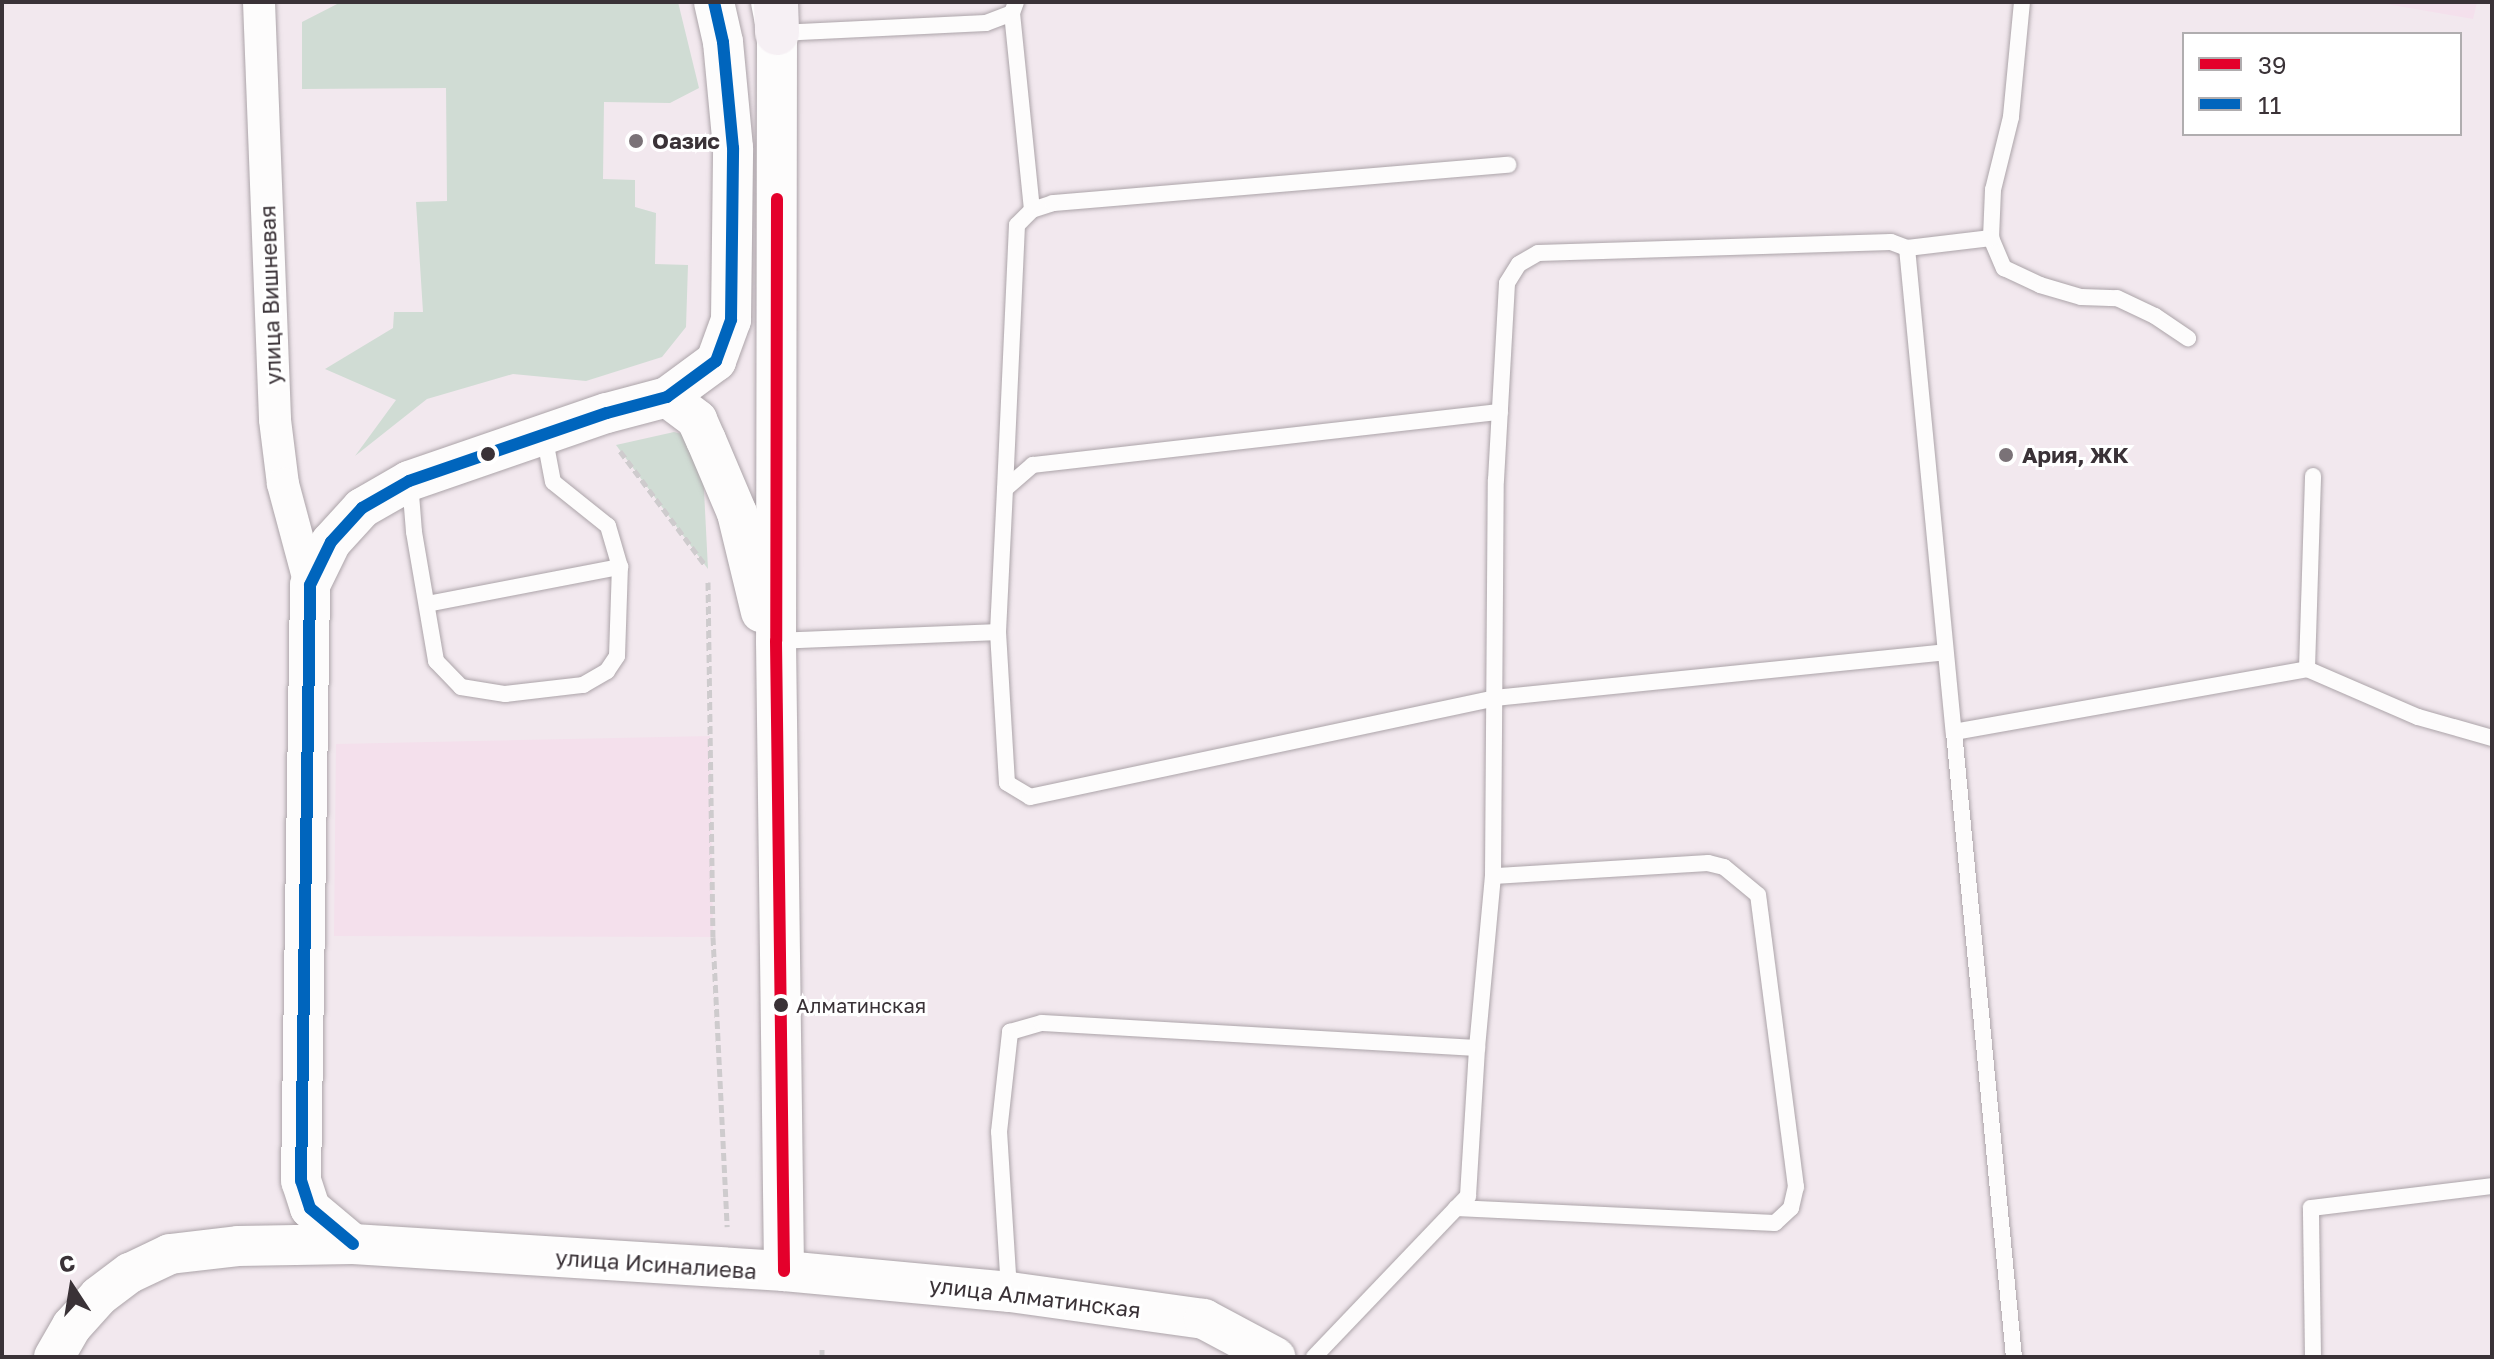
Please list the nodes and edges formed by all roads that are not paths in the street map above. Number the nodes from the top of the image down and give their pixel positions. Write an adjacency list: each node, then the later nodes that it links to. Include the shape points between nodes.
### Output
1 (259, 2): 18 (street, улица Вишневая, via 275,420 283,484)
2 (714, 2): 11 (street, via 733,148 731,320 716,361)
3 (2022, 2): 8 (lane, via 2011,117 1993,190)
4 (1014, 8): 5 (lane, via 986,23); 7 (lane)
5 (775, 12): 22 (street, улица Исиналиева)
6 (1508, 165): 7 (lane, via 1053,203)
7 (1032, 210): 16 (lane, via 1017,225)
8 (1991, 238): 9 (lane); 10 (lane, via 2004,268 2081,297 2117,298)
9 (1907, 248): 12 (lane, via 1891,242 1538,253 1519,264 1507,283); 21 (lane)
10 (2188, 338)
11 (667, 397): 13 (street); 22 (street, via 697,420 737,513)
12 (1500, 412): 16 (lane, via 1033,465); 24 (lane)
13 (544, 435): 15 (street); 17 (lane, via 553,482 608,526)
14 (2313, 476): 23 (lane)
15 (409, 481): 18 (street, via 362,508 331,542); 19 (lane)
16 (1005, 489): 20 (lane)
17 (620, 567): 19 (lane); 19 (lane, via 617,656 607,671 583,685 505,694 461,687 436,661)
18 (310, 585): 29 (street)
19 (427, 604)
20 (998, 632): 22 (lane); 24 (lane, via 1007,783 1030,797)
21 (1945, 652): 24 (lane); 25 (lane)
22 (777, 657): 34 (street, улица Исиналиева)
23 (2307, 669): 25 (lane); 26 (lane, via 2418,717)
24 (1495, 698): 27 (lane)
25 (1954, 732): 39 (lane)
26 (2492, 738)
27 (1493, 876): 28 (lane); 31 (lane, via 1708,863 1724,867 1758,895 1796,1187 1791,1208 1775,1223)
28 (1477, 1048): 31 (lane, via 1468,1196); 35 (lane, via 1042,1023 1010,1032 999,1132)
29 (302, 1168): 32 (street, via 310,1208); 33 (street, via 285,1208)
30 (2492, 1186): 40 (lane, via 2311,1208)
31 (1456, 1208): 38 (lane)
32 (353, 1244): 33 (street, улица Исиналиева); 34 (street, улица Исиналиева)
33 (238, 1246): 37 (street, улица Исиналиева, via 170,1254 130,1273 99,1296)
34 (784, 1271): 35 (street, улица Алматинская)
35 (1010, 1292): 36 (street, улица Алматинская, via 1204,1319)
36 (1260, 1353)
37 (54, 1357)
38 (1314, 1357)
39 (2014, 1357)
40 (2313, 1357)

